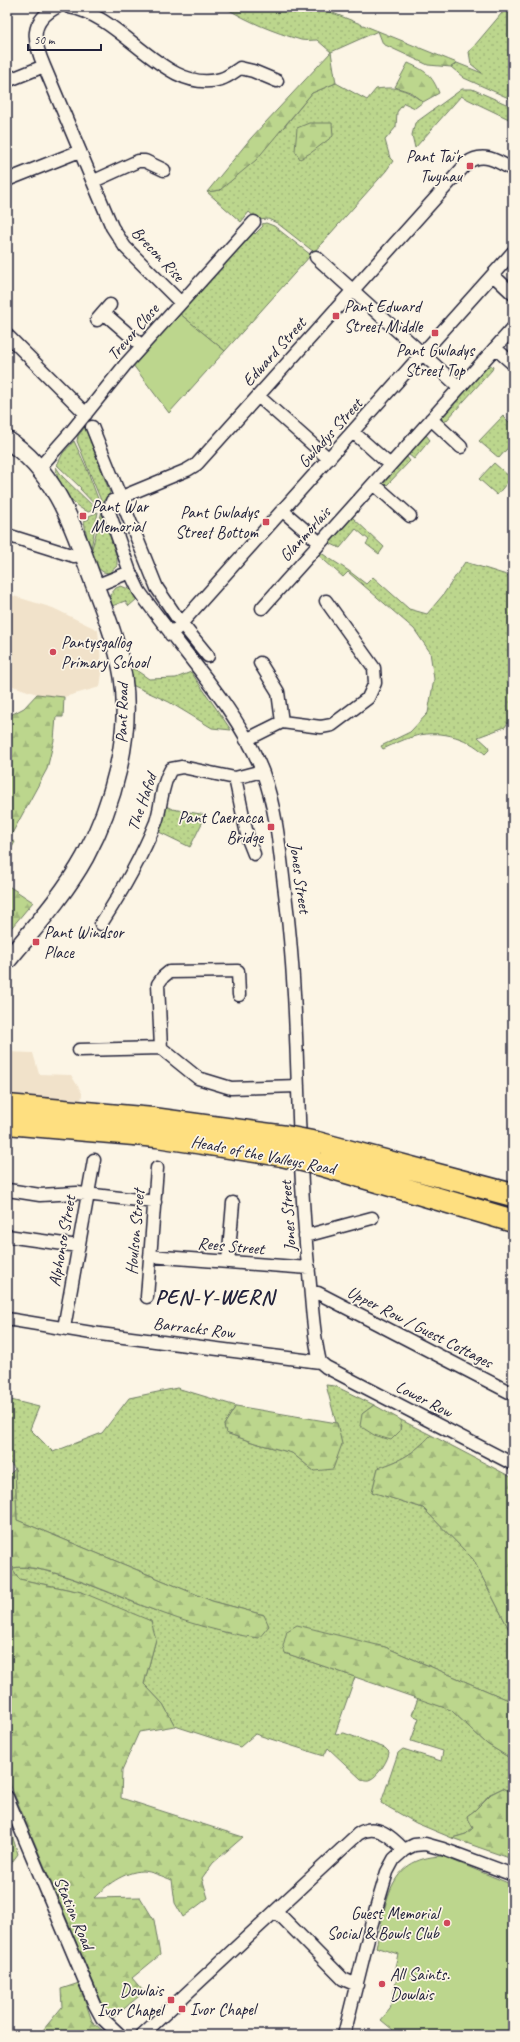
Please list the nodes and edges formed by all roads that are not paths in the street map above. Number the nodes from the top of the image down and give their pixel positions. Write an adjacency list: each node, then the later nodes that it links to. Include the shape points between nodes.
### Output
1 (57, 7): 3 (street, Brecon Rise, via 47,12 34,35 36,48)
2 (69, 7): 5 (street, via 97,16 164,66 191,80 222,79 240,68)
3 (44, 66): 4 (street); 6 (street, Brecon Rise)
4 (7, 81)
5 (277, 81)
6 (80, 150): 9 (street); 10 (street, Brecon Rise)
7 (164, 170): 10 (street, via 145,161 138,161)
8 (513, 170): 15 (street, Edward Street, via 492,158 477,158 467,163)
9 (7, 180)
10 (94, 181): 17 (street, Brecon Rise, via 112,226 125,247)
11 (254, 222): 17 (street, Trevor Close)
12 (513, 252): 14 (street, Gwladys Street)
13 (316, 257): 15 (street)
14 (494, 276): 16 (street); 23 (street, Gwladys Street)
15 (352, 290): 23 (street); 26 (street, Edward Street)
16 (513, 294)
17 (181, 303): 21 (street, Trevor Close)
18 (104, 313): 21 (street)
19 (513, 328): 22 (street, Glanmorlais)
20 (7, 335): 27 (street)
21 (142, 346): 27 (street, Trevor Close)
22 (495, 348): 24 (street); 25 (street, Glanmorlais)
23 (423, 354): 25 (street); 30 (street, Gwladys Street)
24 (513, 364)
25 (459, 387): 28 (street, Glanmorlais)
26 (258, 396): 33 (street); 37 (street, Edward Street, via 197,464)
27 (86, 414): 35 (street, Trevor Close)
28 (431, 419): 32 (street); 34 (street, Glanmorlais)
29 (92, 427): 37 (street)
30 (353, 432): 33 (street, Gwladys Street); 34 (street)
31 (7, 440): 35 (street, Pant Road)
32 (461, 447)
33 (329, 459): 38 (street, Gwladys Street)
34 (390, 465): 36 (street, Glanmorlais)
35 (40, 467): 43 (street, Pant Road, via 55,492)
36 (374, 484): 40 (street); 42 (street, Glanmorlais)
37 (120, 498): 39 (street, Edward Street, via 112,501); 48 (street, via 149,572)
38 (283, 511): 42 (street); 48 (street, Gwladys Street)
39 (109, 512): 44 (street, Jones Street)
40 (410, 516)
41 (7, 535): 43 (street, via 74,556)
42 (320, 542): 47 (street, Glanmorlais)
43 (84, 555): 45 (street, Pant Road)
44 (130, 572): 45 (street); 49 (street, Jones Street, via 139,590)
45 (95, 586): 58 (street, Pant Road, via 114,639 123,677 122,746 104,813 85,857 58,898)
46 (326, 601): 52 (street, via 374,668 376,675 373,691 368,698 332,725 321,727)
47 (262, 608)
48 (182, 624): 49 (street, Gwladys Street); 50 (street)
49 (171, 635): 53 (street, Jones Street, via 216,693)
50 (208, 656)
51 (260, 663): 52 (street, via 278,692)
52 (282, 722): 53 (street)
53 (246, 740): 54 (street, Jones Street)
54 (262, 771): 55 (street, The Hafod); 62 (street, Jones Street, via 271,799 291,940)
55 (235, 778): 56 (street, via 248,839); 57 (street, The Hafod, via 182,767 171,769 165,778 157,819 151,834)
56 (254, 854)
57 (101, 924)
58 (7, 961)
59 (239, 995): 60 (street, via 238,971 169,972 163,976 158,984)
60 (161, 1048): 61 (street); 62 (street, via 198,1078 231,1088)
61 (79, 1050)
62 (298, 1086): 77 (street, Jones Street)
63 (7, 1106): 65 (highway, Heads of the Valleys Road, via 153,1118)
64 (7, 1123): 65 (highway, Heads of the Valleys Road)
65 (284, 1146): 66 (highway, Heads of the Valleys Road, bridge)
66 (318, 1153): 71 (highway, Heads of the Valleys Road); 75 (highway, Heads of the Valleys Road)
67 (94, 1160): 70 (street, Alphonso Street)
68 (157, 1168): 72 (street, Houlson Street)
69 (8, 1190): 70 (street, via 40,1195)
70 (88, 1194): 72 (street); 78 (street, Alphonso Street)
71 (513, 1195)
72 (155, 1202): 79 (street, Houlson Street)
73 (233, 1203): 80 (street)
74 (372, 1218): 77 (street)
75 (513, 1221)
76 (7, 1236): 78 (street)
77 (305, 1236): 81 (street, Jones Street)
78 (78, 1246): 85 (street, Alphonso Street)
79 (150, 1256): 80 (street, Rees Street); 83 (street, Houlson Street)
80 (228, 1262): 81 (street, Rees Street)
81 (309, 1268): 82 (street, Jones Street)
82 (311, 1293): 86 (street, Jones Street); 87 (street, Upper Row / Guest Cottages, via 318,1293)
83 (147, 1297)
84 (7, 1319): 85 (street, Barracks Row)
85 (64, 1328): 86 (street, Barracks Row)
86 (320, 1362): 88 (street, Lower Row)
87 (513, 1394)
88 (513, 1464)
89 (7, 1797): 94 (street, Station Road, via 95,2006 102,2018)
90 (404, 1850): 91 (street, via 414,1845 425,1844); 92 (street, via 386,1833 374,1829 363,1831); 93 (street, via 394,1859 388,1872 371,1926)
91 (513, 1875)
92 (276, 1911): 93 (street, via 344,1979); 95 (street)
93 (357, 1985): 96 (street)
94 (120, 2035)
95 (142, 2035)
96 (344, 2035)

